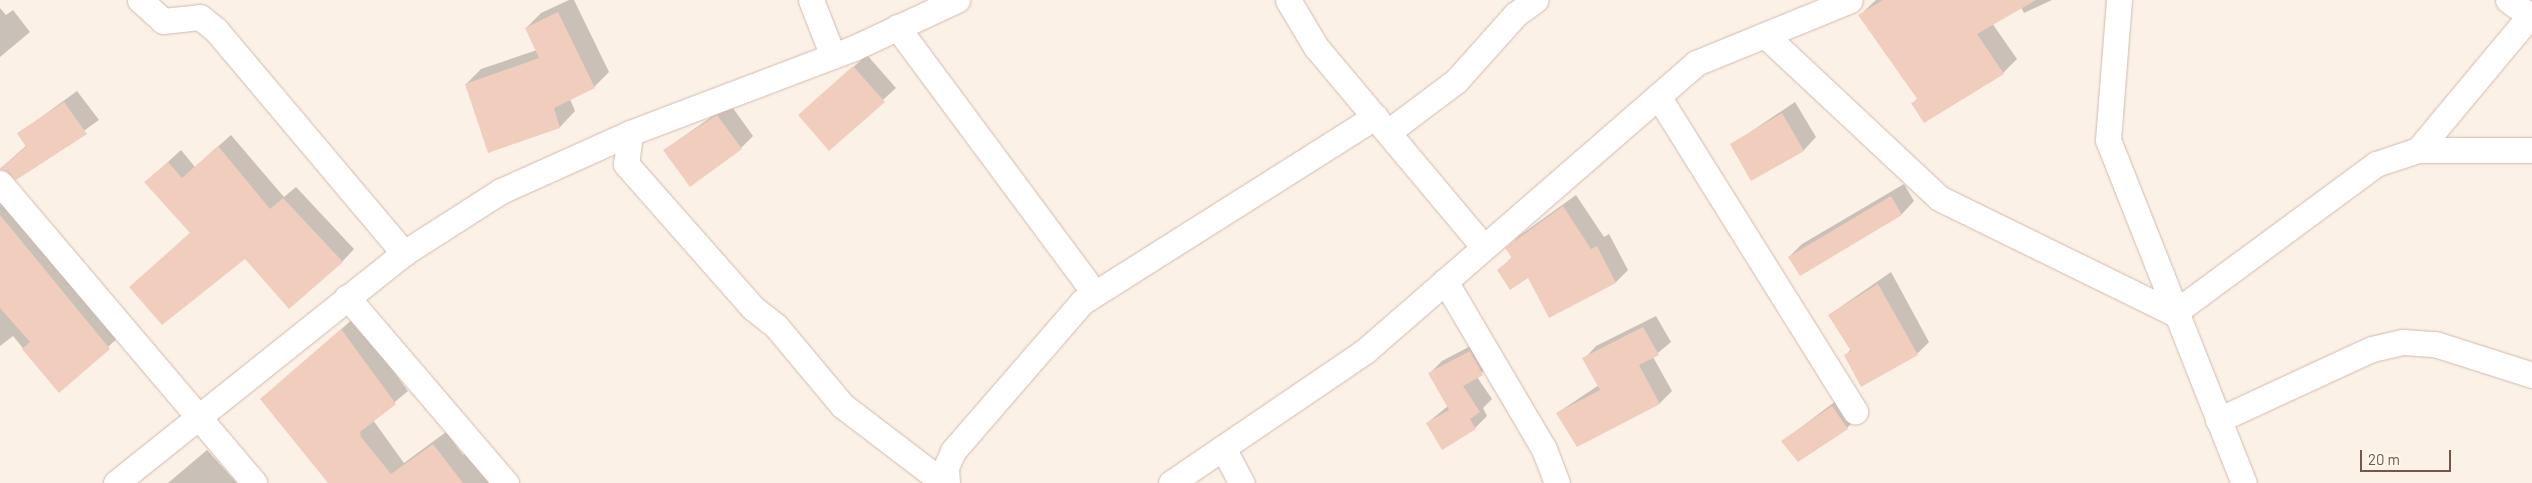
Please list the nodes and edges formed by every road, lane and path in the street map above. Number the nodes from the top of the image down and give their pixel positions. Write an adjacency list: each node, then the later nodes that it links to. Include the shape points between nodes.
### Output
1 (140, 0): 20 (street, via 164,21 200,17 216,30)
2 (811, 0): 12 (street)
3 (957, 0): 10 (street)
4 (1288, 0): 14 (street, via 1316,47)
5 (1535, 0): 14 (street, via 1516,14 1456,81)
6 (1850, 0): 11 (street)
7 (2119, 0): 24 (street, via 2108,140)
8 (2508, 0): 9 (street)
9 (2531, 15): 16 (street)
10 (897, 27): 12 (street); 22 (street)
11 (1765, 35): 13 (street, via 1696,63); 24 (street, via 1939,198)
12 (833, 56): 15 (street)
13 (1658, 96): 19 (street); 26 (street)
14 (1381, 125): 19 (street); 22 (street)
15 (630, 133): 20 (street, via 501,191); 33 (street, via 626,164 753,308 776,326 844,406)
16 (2418, 150): 17 (street); 24 (street, via 2392,157 2360,175)
17 (2532, 150)
18 (0, 183): 27 (street)
19 (1484, 247): 21 (street)
20 (404, 253): 23 (street)
21 (1445, 281): 29 (street, via 1365,351); 36 (street, via 1544,449)
22 (1094, 292): 33 (street, via 953,450 946,468)
23 (347, 297): 27 (street); 32 (street)
24 (2174, 313): 28 (street)
25 (2532, 375): 28 (street, via 2435,344 2403,342 2372,349)
26 (1855, 411)
27 (195, 418): 30 (street); 31 (street)
28 (2218, 420): 37 (street)
29 (1223, 448): 34 (street); 35 (street)
30 (116, 483)
31 (254, 483)
32 (506, 483)
33 (945, 483)
34 (1171, 483)
35 (1242, 483)
36 (1557, 483)
37 (2244, 483)

